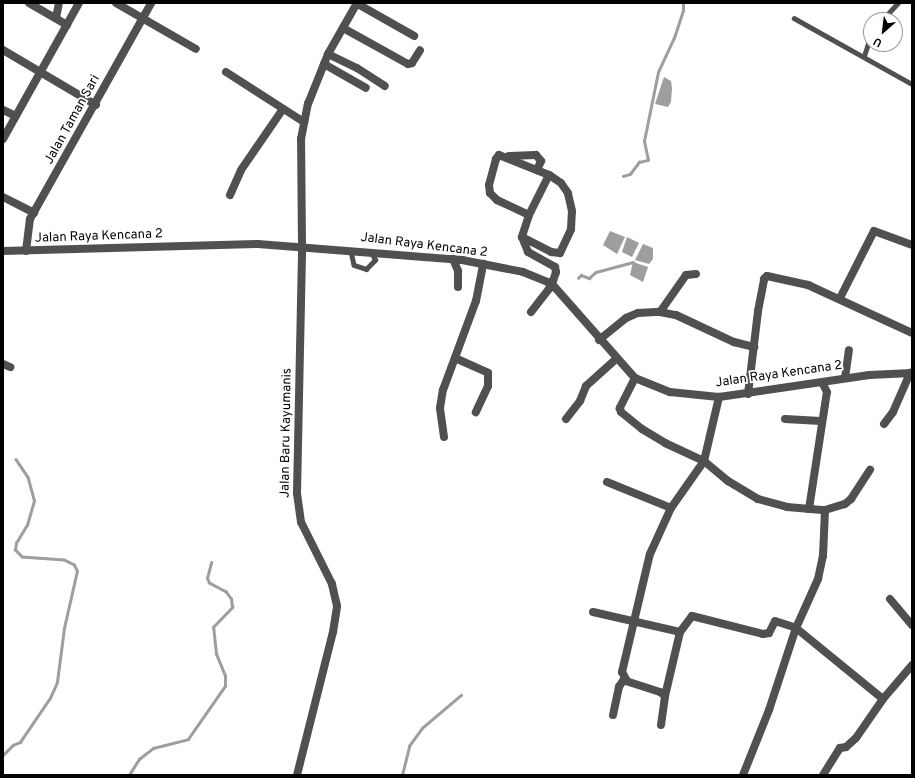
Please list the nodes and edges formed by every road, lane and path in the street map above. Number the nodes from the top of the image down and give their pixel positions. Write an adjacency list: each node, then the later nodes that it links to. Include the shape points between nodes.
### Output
1 (29, 3): 10 (street)
2 (60, 3): 10 (street)
3 (79, 3): 12 (street)
4 (116, 3): 9 (street)
5 (151, 3): 9 (street, Jalan Taman Sari)
6 (356, 3): 13 (street, Jalan Baru Kayumanis); 14 (street)
7 (898, 3): 8 (lane)
8 (890, 12)
9 (143, 17): 15 (street); 27 (street, Jalan Taman Sari)
10 (56, 18): 12 (street)
11 (794, 18): 20 (lane)
12 (67, 25): 22 (street)
13 (342, 28): 17 (street, via 408,64 412,63); 19 (street, Jalan Baru Kayumanis)
14 (414, 36)
15 (196, 49)
16 (3, 50): 22 (street)
17 (420, 50)
18 (865, 52): 20 (lane)
19 (328, 54): 21 (street, Jalan Baru Kayumanis); 25 (street)
20 (864, 56): 24 (lane)
21 (324, 64): 26 (street); 31 (street, Jalan Baru Kayumanis)
22 (41, 71): 27 (street); 30 (street)
23 (226, 72): 28 (street)
24 (912, 84)
25 (385, 86)
26 (366, 88)
27 (96, 105): 38 (street, Jalan Taman Sari)
28 (282, 109): 31 (street); 36 (street, via 241,170)
29 (3, 110): 30 (street)
30 (16, 116): 32 (street)
31 (304, 122): 42 (street, Jalan Baru Kayumanis, via 300,155)
32 (3, 139)
33 (508, 156): 34 (street); 34 (street, via 536,155 541,162); 39 (street, via 499,155 496,158 489,190 497,200)
34 (537, 170): 35 (street)
35 (549, 175): 39 (street); 40 (street, via 565,187 571,202 571,229 566,245 556,254)
36 (230, 195)
37 (3, 197): 38 (street)
38 (34, 213): 45 (street, Jalan Taman Sari, via 29,224)
39 (529, 215): 40 (street)
40 (522, 237): 50 (street, via 528,252 555,267 556,272)
41 (912, 245): 52 (street, via 874,232)
42 (302, 246): 43 (street, Jalan Raya Kencana 2); 45 (street, Jalan Raya Kencana 2, via 258,244); 91 (street, Jalan Baru Kayumanis, via 299,509 306,534 332,584 337,606 333,632)
43 (350, 250): 46 (street, Jalan Raya Kencana 2); 46 (lane, via 354,265 361,269 370,268 374,262)
44 (3, 251): 45 (street, Jalan Raya Kencana 2)
45 (26, 251)
46 (371, 252): 47 (street, Jalan Raya Kencana 2)
47 (453, 259): 48 (street, Jalan Raya Kencana 2); 51 (street, via 458,271)
48 (483, 264): 50 (street, Jalan Raya Kencana 2, via 527,273); 59 (street, via 476,301)
49 (696, 274): 54 (street, via 686,276)
50 (551, 283): 53 (street, via 550,288); 56 (street, Jalan Raya Kencana 2)
51 (458, 287)
52 (840, 298): 55 (street); 57 (street, via 791,279 767,276 764,279 758,311)
53 (531, 312)
54 (660, 312): 56 (street, via 638,313 626,318); 57 (street, via 676,315 734,342)
55 (911, 331)
56 (599, 340): 60 (street, Jalan Raya Kencana 2)
57 (754, 347): 65 (street)
58 (849, 350): 63 (street)
59 (455, 358): 67 (street, via 488,373 488,386); 72 (street, via 443,390 440,408)
60 (616, 359): 62 (street, Jalan Raya Kencana 2); 68 (street, via 586,386 580,401)
61 (911, 373): 63 (street, Jalan Raya Kencana 2); 71 (street, via 893,412)
62 (635, 378): 66 (street, Jalan Raya Kencana 2, via 670,392); 73 (street, via 620,404 621,412 652,436)
63 (845, 378): 64 (street, Jalan Raya Kencana 2)
64 (822, 382): 65 (street, Jalan Raya Kencana 2); 70 (street, via 827,392)
65 (748, 394): 66 (street, Jalan Raya Kencana 2)
66 (720, 397): 73 (street)
67 (476, 412)
68 (566, 419)
69 (786, 419): 70 (street)
70 (821, 421): 77 (street)
71 (884, 424)
72 (444, 437)
73 (704, 461): 76 (street); 77 (street, via 728,481 758,500)
74 (870, 470): 78 (street, via 851,499)
75 (606, 482): 76 (street)
76 (671, 508): 81 (street, via 650,554)
77 (809, 509): 78 (street)
78 (825, 510): 83 (street, via 822,568)
79 (890, 599): 82 (street)
80 (593, 612): 81 (street)
81 (634, 621): 84 (street); 86 (street, via 622,672)
82 (912, 626)
83 (796, 628): 84 (street, via 775,621 769,633 763,634 692,616); 88 (street); 92 (street)
84 (680, 632): 87 (street)
85 (912, 665): 88 (street)
86 (624, 679): 87 (street); 89 (street, via 619,687)
87 (666, 696): 90 (street)
88 (883, 699): 93 (street, via 856,738 846,747 840,748)
89 (612, 715)
90 (661, 725)
91 (297, 775)
92 (743, 775)
93 (823, 775)

